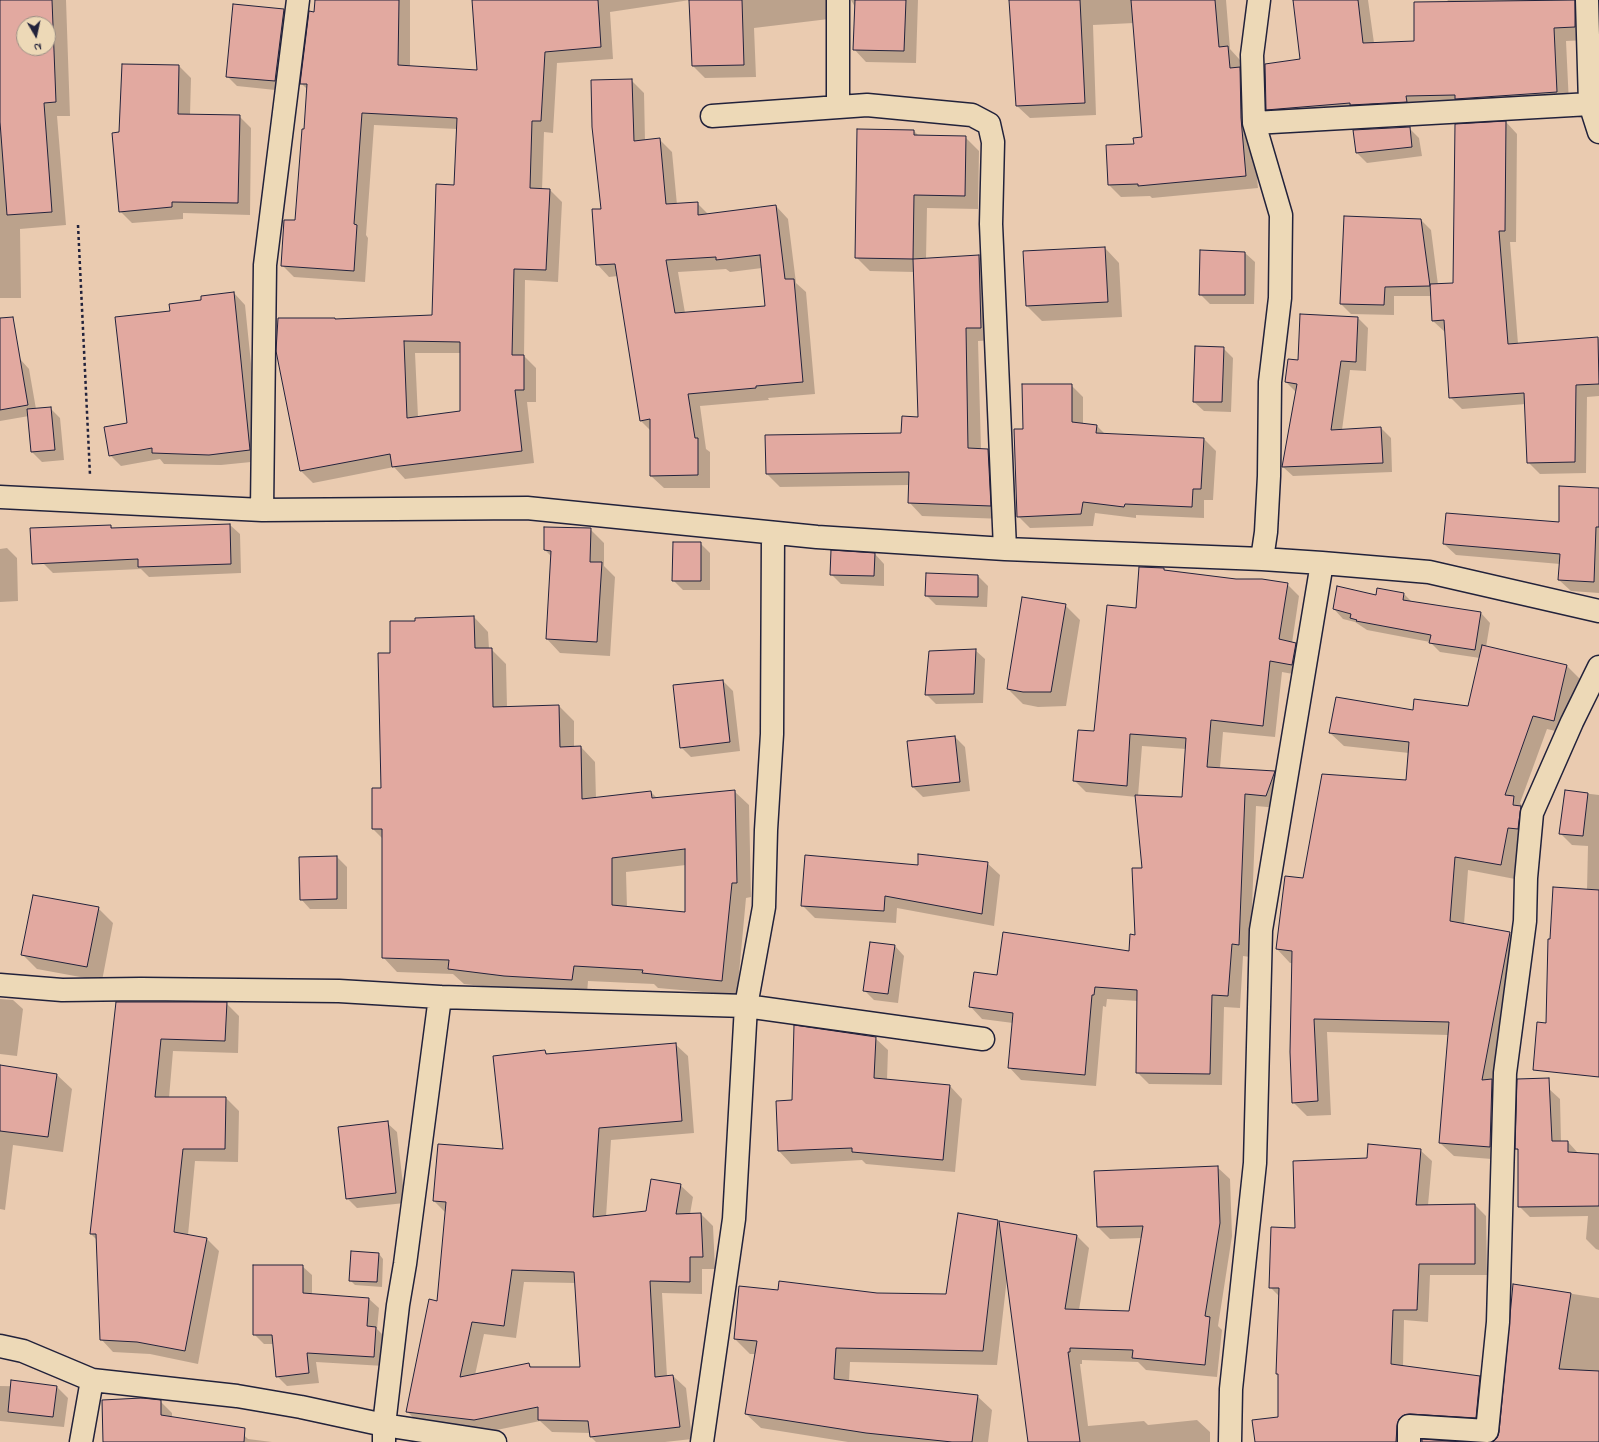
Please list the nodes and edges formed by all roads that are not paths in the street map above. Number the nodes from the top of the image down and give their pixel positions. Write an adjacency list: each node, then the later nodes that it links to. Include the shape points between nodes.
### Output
1 (298, 0): 11 (street, via 265,265)
2 (838, 0): 6 (street)
3 (1259, 0): 8 (street, via 1252,55)
4 (1588, 0): 5 (street)
5 (1590, 104): 8 (street); 9 (street)
6 (838, 107): 7 (street); 13 (street, via 867,105 972,115 989,124 993,142 991,224)
7 (712, 116)
8 (1254, 122): 14 (street, via 1281,215 1280,298 1270,382 1269,476)
9 (1599, 132)
10 (0, 497): 11 (street)
11 (262, 510): 12 (street, via 527,508)
12 (773, 534): 13 (street); 20 (street, via 772,734 764,907)
13 (1005, 549): 14 (street)
14 (1262, 559): 15 (street)
15 (1322, 563): 16 (street, via 1429,572); 28 (street, via 1261,930 1255,1163 1230,1388)
16 (1599, 611)
17 (1599, 666): 29 (street, via 1532,812 1525,921 1505,1073 1498,1322 1487,1431 1409,1426)
18 (0, 985): 19 (street, via 62,990 339,992)
19 (440, 997): 20 (street); 24 (street)
20 (746, 1006): 21 (street); 27 (street, via 734,1219)
21 (983, 1039)
22 (0, 1346): 23 (street, via 23,1351)
23 (92, 1380): 24 (street, via 237,1396 301,1407); 25 (street)
24 (384, 1434): 26 (street)
25 (81, 1442)
26 (495, 1442)
27 (702, 1442)
28 (1230, 1442)
29 (1409, 1442)

